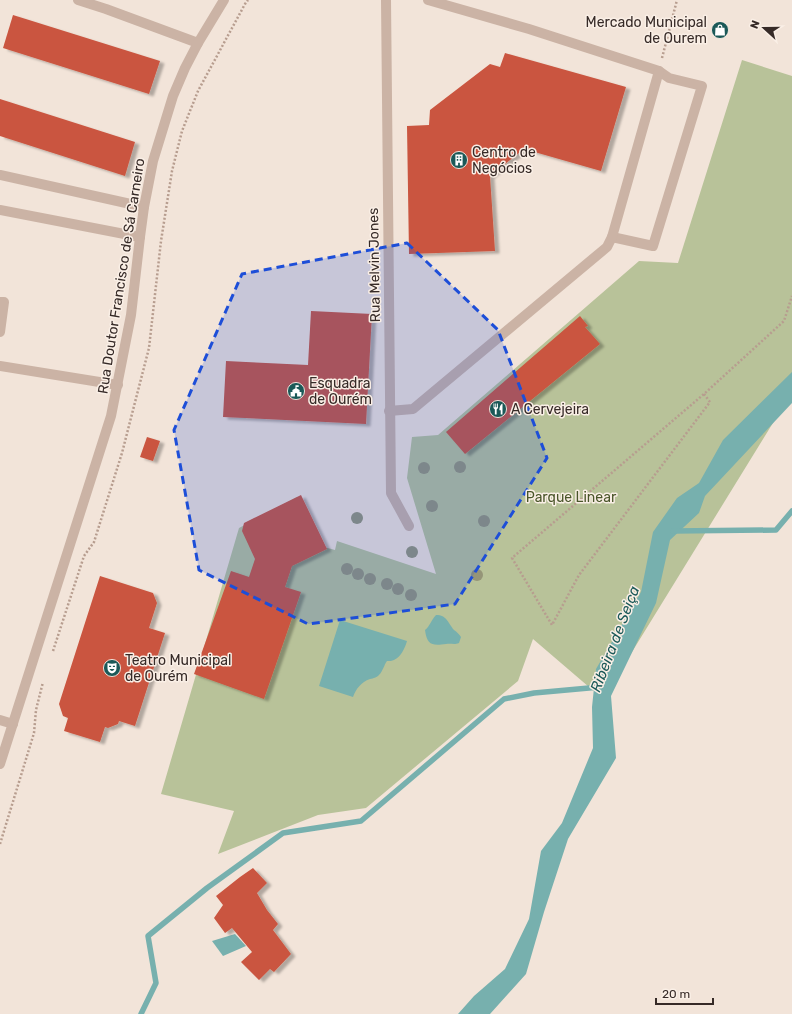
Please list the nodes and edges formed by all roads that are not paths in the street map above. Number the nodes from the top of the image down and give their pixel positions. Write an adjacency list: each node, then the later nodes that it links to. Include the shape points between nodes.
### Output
1 (78, 0): 5 (street)
2 (224, 0): 5 (street, Rua Doutor Francisco de Sá Carneiro)
3 (386, 0): 16 (street, Rua Melvin Jones)
4 (428, 0): 6 (street)
5 (198, 43): 8 (street, Rua Doutor Francisco de Sá Carneiro, via 173,96 153,161)
6 (659, 70): 11 (street); 11 (street, via 669,78 702,86 653,246)
7 (0, 174): 8 (street)
8 (144, 207): 10 (street, Rua Doutor Francisco de Sá Carneiro)
9 (0, 210): 10 (street)
10 (140, 237): 15 (street, Rua Doutor Francisco de Sá Carneiro, via 131,315)
11 (612, 237): 16 (street, via 607,247 413,409)
12 (0, 302): 13 (street, via 4,302)
13 (0, 332)
14 (0, 366): 15 (street)
15 (118, 385): 19 (street, Rua Doutor Francisco de Sá Carneiro, via 111,416)
16 (389, 411): 17 (street, Rua Melvin Jones, via 390,493)
17 (408, 526)
18 (0, 720): 19 (street)
19 (13, 724): 20 (street, Rua Doutor Francisco de Sá Carneiro)
20 (0, 764)

